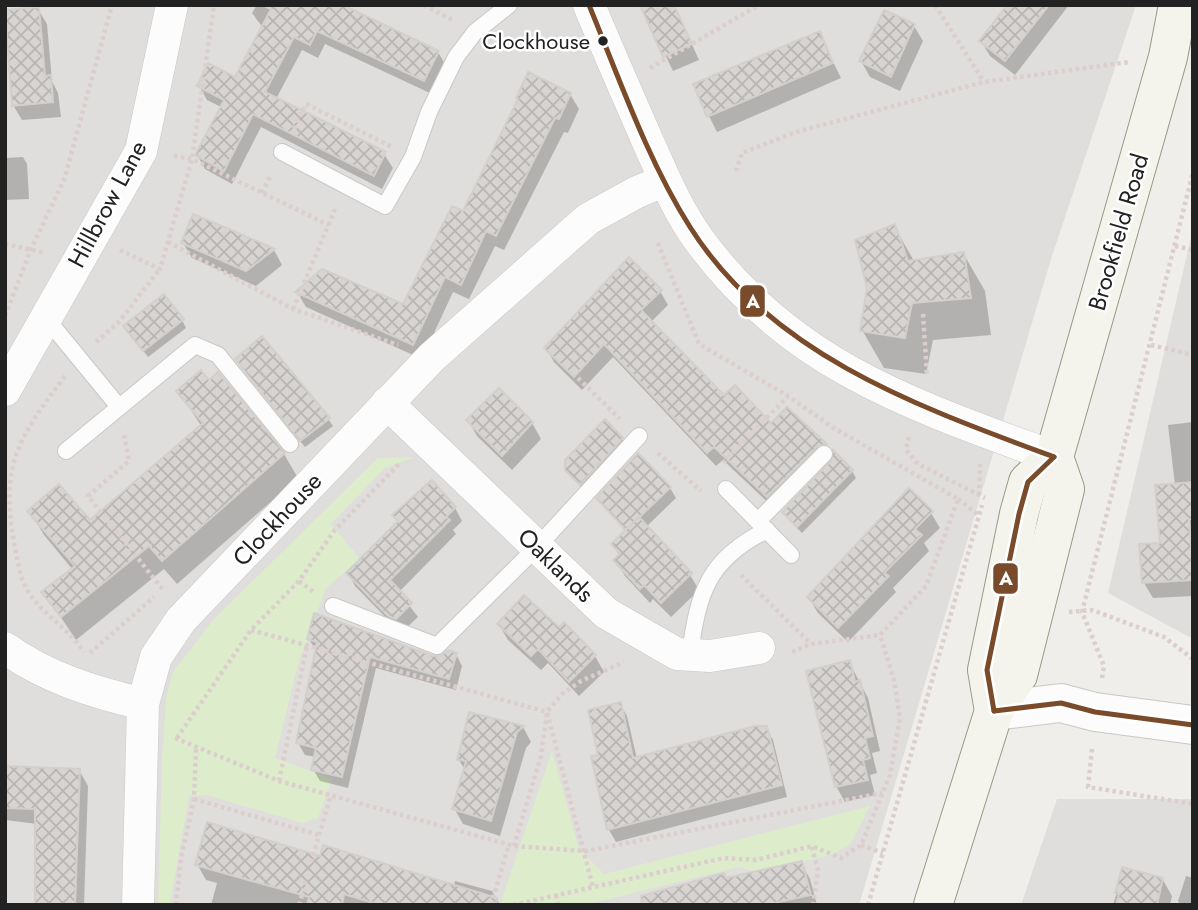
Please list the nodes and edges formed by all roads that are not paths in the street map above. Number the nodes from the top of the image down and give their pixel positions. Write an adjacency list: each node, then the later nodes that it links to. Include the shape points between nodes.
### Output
1 (172, 5): 7 (street, Hillbrow Lane, via 141,150)
2 (509, 5): 5 (lane, via 475,32 456,57 413,157 385,206)
3 (589, 5): 6 (street, via 621,81)
4 (1178, 5): 15 (main road, Brookfield Road, via 1168,57)
5 (282, 152)
6 (651, 187): 9 (street, Clockhouse, via 588,219 432,357); 15 (street, via 776,324 826,360 915,406)
7 (46, 318): 8 (street, Hillbrow Lane); 10 (lane)
8 (5, 390)
9 (387, 403): 18 (street, Oaklands); 24 (street, Clockhouse, via 188,614 156,657)
10 (119, 407): 12 (lane, via 195,345 218,355); 13 (lane)
11 (639, 436): 18 (lane)
12 (290, 444)
13 (66, 451)
14 (824, 454): 17 (lane)
15 (1055, 457): 25 (main road, via 1065,489 1018,675)
16 (726, 489): 17 (lane)
17 (762, 526): 19 (lane); 23 (lane, via 723,557 695,616)
18 (537, 547): 20 (lane, via 437,646); 23 (street, Oaklands, via 606,613 677,654)
19 (791, 555)
20 (332, 607)
21 (5, 648): 24 (street, via 47,674 86,690)
22 (759, 648): 23 (street, Oaklands, via 710,656)
23 (690, 654)
24 (143, 704): 27 (street, Clockhouse)
25 (994, 711): 26 (street, via 1061,703); 28 (main road)
26 (1193, 725)
27 (138, 905)
28 (933, 905)

